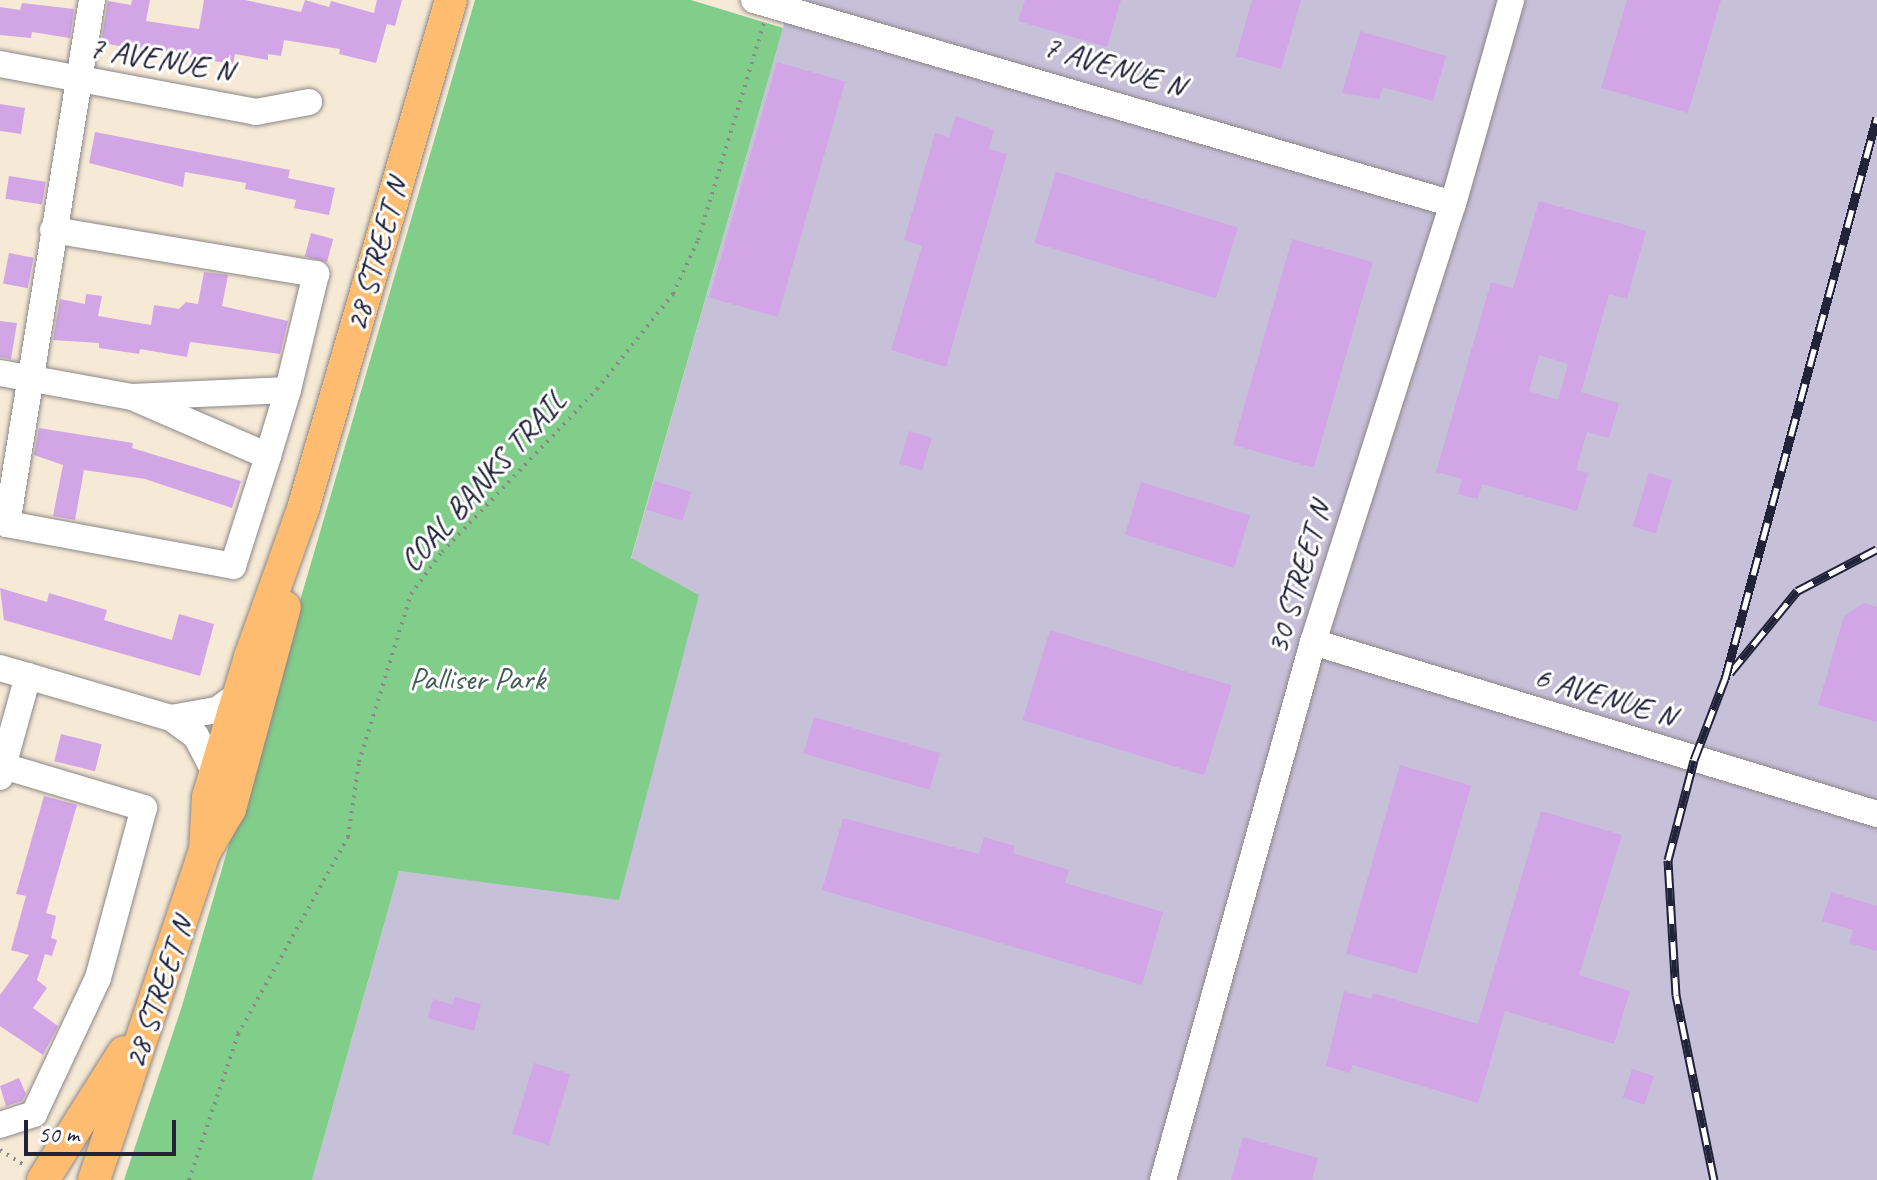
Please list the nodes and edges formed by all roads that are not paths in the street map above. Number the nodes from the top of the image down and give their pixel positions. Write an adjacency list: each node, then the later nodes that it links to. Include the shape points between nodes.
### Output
1 (92, 0): 7 (street)
2 (451, 0): 16 (main road, 28 STREET N)
3 (1511, 0): 9 (street, 30 STREET N)
4 (762, 2): 5 (street, 7 AVENUE N)
5 (818, 7): 9 (street, 7 AVENUE N)
6 (0, 64): 7 (street, 7 AVENUE N)
7 (80, 80): 8 (street, 7 AVENUE N, via 256,112); 10 (street)
8 (309, 102)
9 (1453, 204): 18 (street, 30 STREET N)
10 (53, 230): 12 (street); 13 (street, via 316,274)
11 (0, 373): 12 (street)
12 (27, 379): 14 (street); 17 (street)
13 (288, 390): 14 (street); 15 (street)
14 (132, 397): 15 (street)
15 (268, 456): 17 (street, via 233,566)
16 (303, 509): 21 (main road, 28 STREET N); 26 (main road, 28 STREET N, via 274,661 230,809)
17 (4, 530)
18 (1313, 642): 25 (street, 6 AVENUE N); 31 (street, 30 STREET N)
19 (0, 668): 20 (street)
20 (28, 676): 22 (street); 23 (street)
21 (240, 693): 22 (street, via 217,710); 24 (main road, 28 STREET N)
22 (171, 718): 24 (street, via 196,736)
23 (1, 771): 28 (street, via 144,808 98,978 34,1114)
24 (215, 773): 26 (main road, 28 STREET N)
25 (1877, 814)
26 (205, 851): 27 (main road, 28 STREET N)
27 (163, 987): 29 (main road); 30 (main road, 28 STREET N)
28 (0, 1125)
29 (34, 1174)
30 (94, 1180)
31 (1163, 1180)

